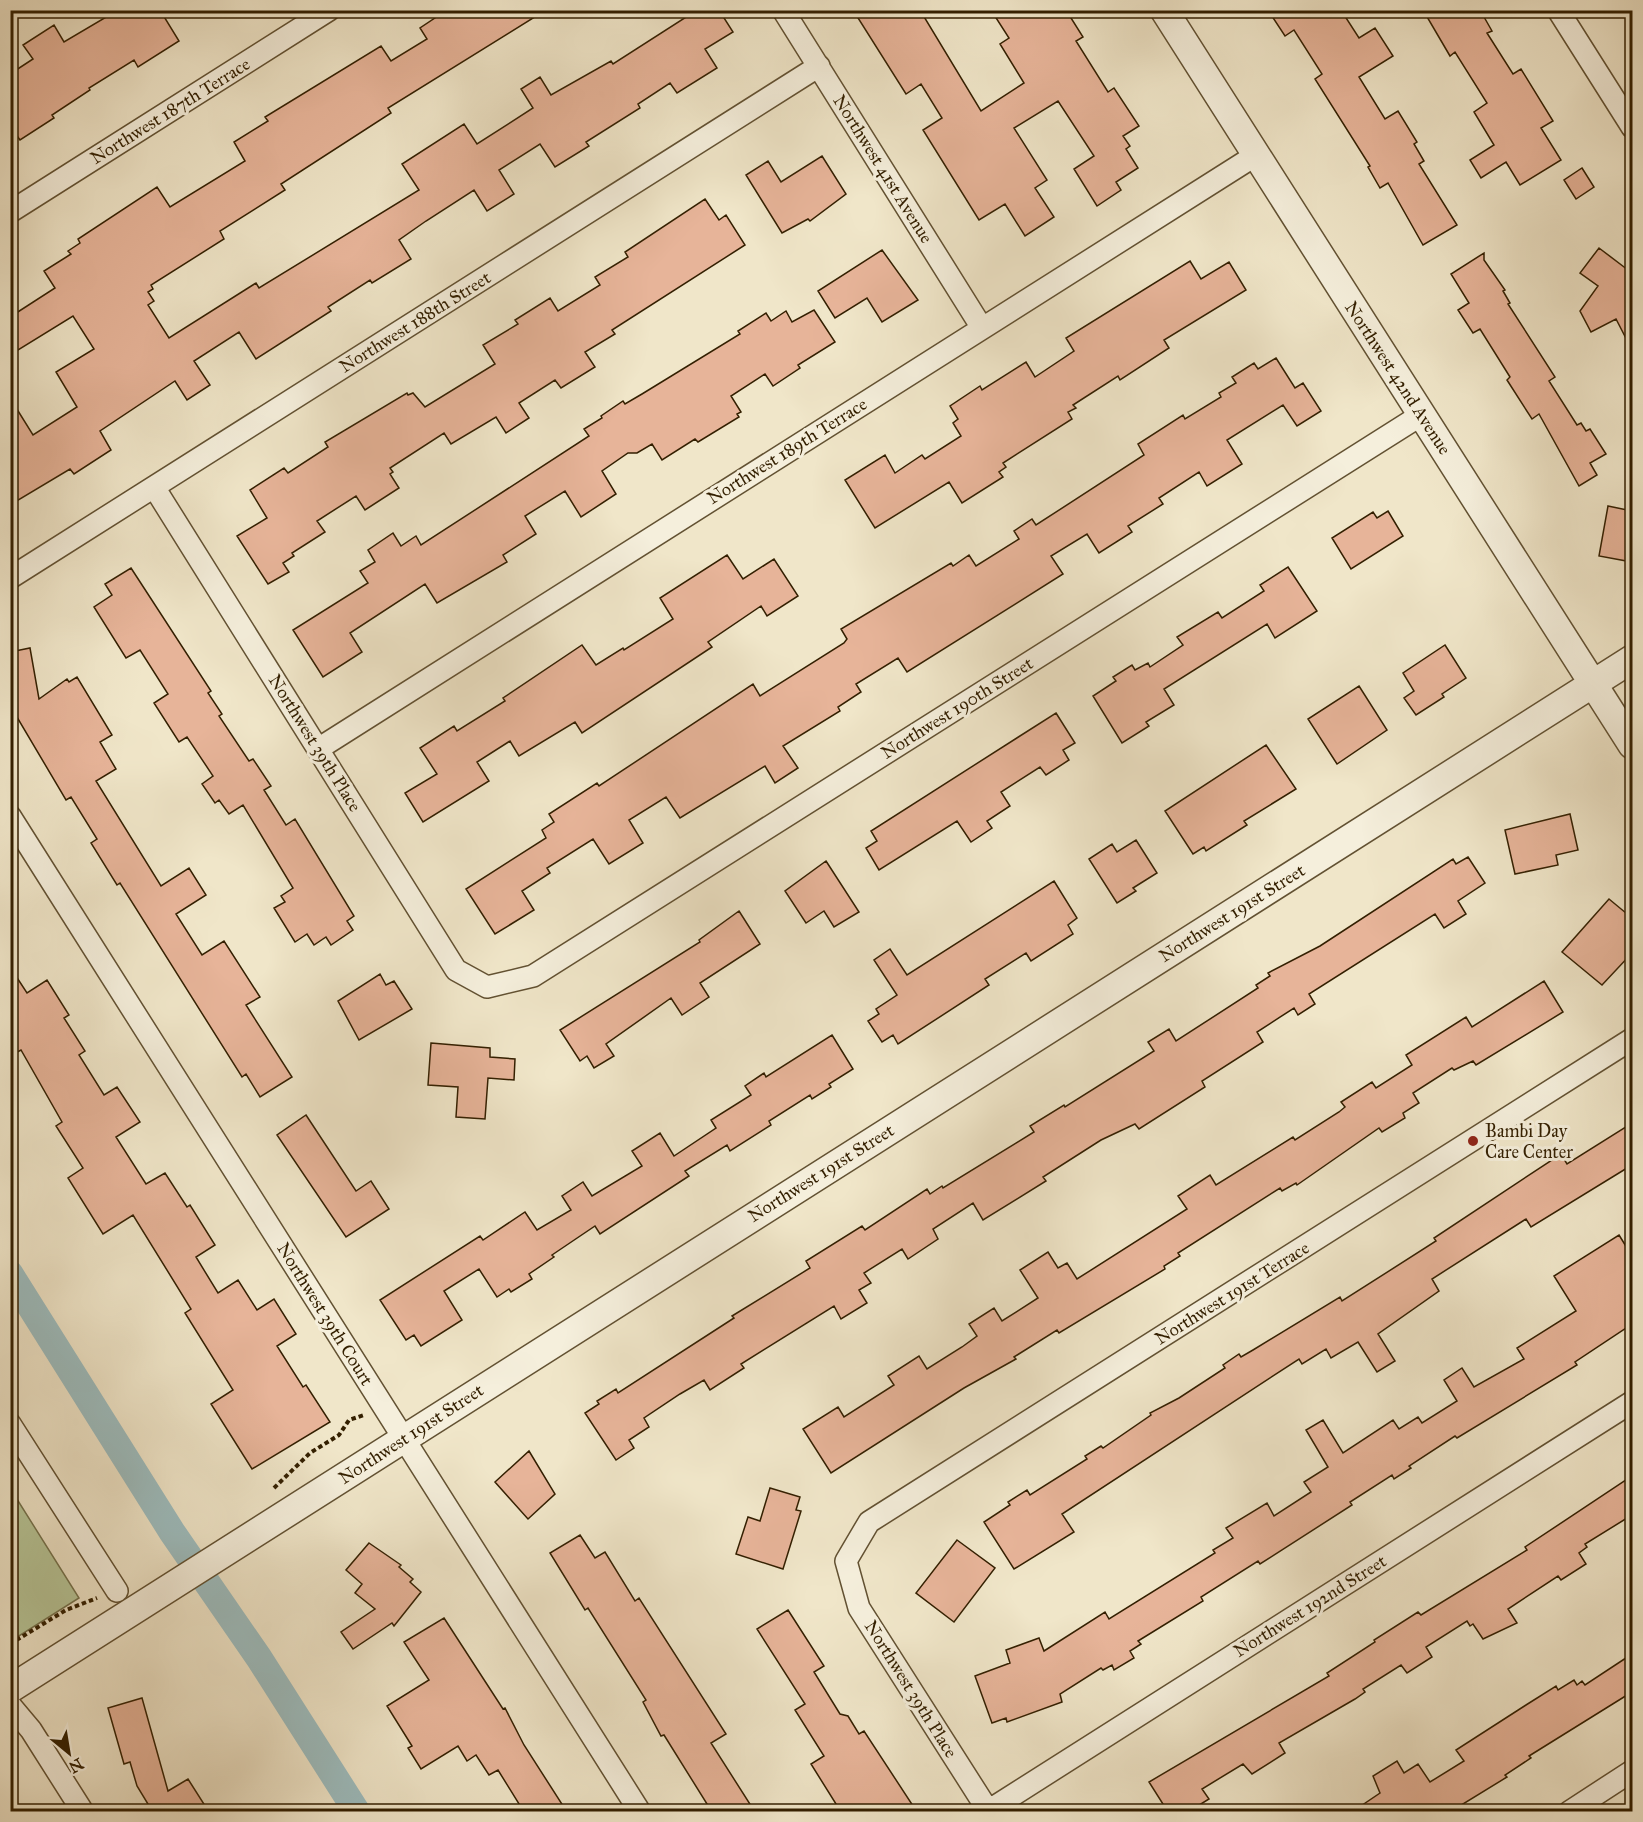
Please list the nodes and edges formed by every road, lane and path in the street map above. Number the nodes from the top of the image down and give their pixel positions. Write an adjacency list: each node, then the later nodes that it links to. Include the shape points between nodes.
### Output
1 (329, 10): 8 (street, Northwest 187th Terrace)
2 (783, 10): 5 (street, Northwest 41st Avenue)
3 (1164, 10): 7 (street, Northwest 42nd Avenue)
4 (1558, 10): 6 (street)
5 (819, 66): 9 (street, Northwest 41st Avenue); 11 (street, Northwest 188th Street)
6 (1632, 127)
7 (1256, 155): 9 (street, Northwest 189th Terrace); 10 (street, Northwest 42nd Avenue)
8 (10, 212)
9 (982, 327): 16 (street, Northwest 189th Terrace)
10 (1421, 415): 14 (street, Northwest 42nd Avenue); 18 (street, Northwest 190th Street, via 533,976)
11 (154, 486): 12 (street, Northwest 188th Street); 16 (street, Northwest 39th Place)
12 (10, 578)
13 (1632, 659): 14 (street, Northwest 191st Street)
14 (1594, 684): 15 (street, Northwest 42nd Avenue); 23 (street, Northwest 191st Street)
15 (1632, 746)
16 (318, 749): 18 (street, Northwest 39th Place, via 456,970)
17 (10, 816): 21 (street, Northwest 39th Court)
18 (487, 987)
19 (1632, 1039): 25 (street, Northwest 191st Terrace, via 869,1522)
20 (1632, 1402): 31 (street, Northwest 192nd Street)
21 (382, 1406): 23 (street, Northwest 39th Court); 24 (path, via 349,1420 339,1435 310,1453)
22 (10, 1424): 26 (street)
23 (403, 1438): 28 (street, Northwest 191st Street); 33 (street, Northwest 39th Court)
24 (269, 1493)
25 (846, 1561): 31 (street, Northwest 39th Place, via 859,1608)
26 (117, 1591): 27 (path, via 66,1610)
27 (10, 1644)
28 (10, 1689)
29 (10, 1705): 32 (street)
30 (1632, 1771): 34 (street)
31 (988, 1811)
32 (84, 1812)
33 (640, 1812)
34 (1569, 1812)

